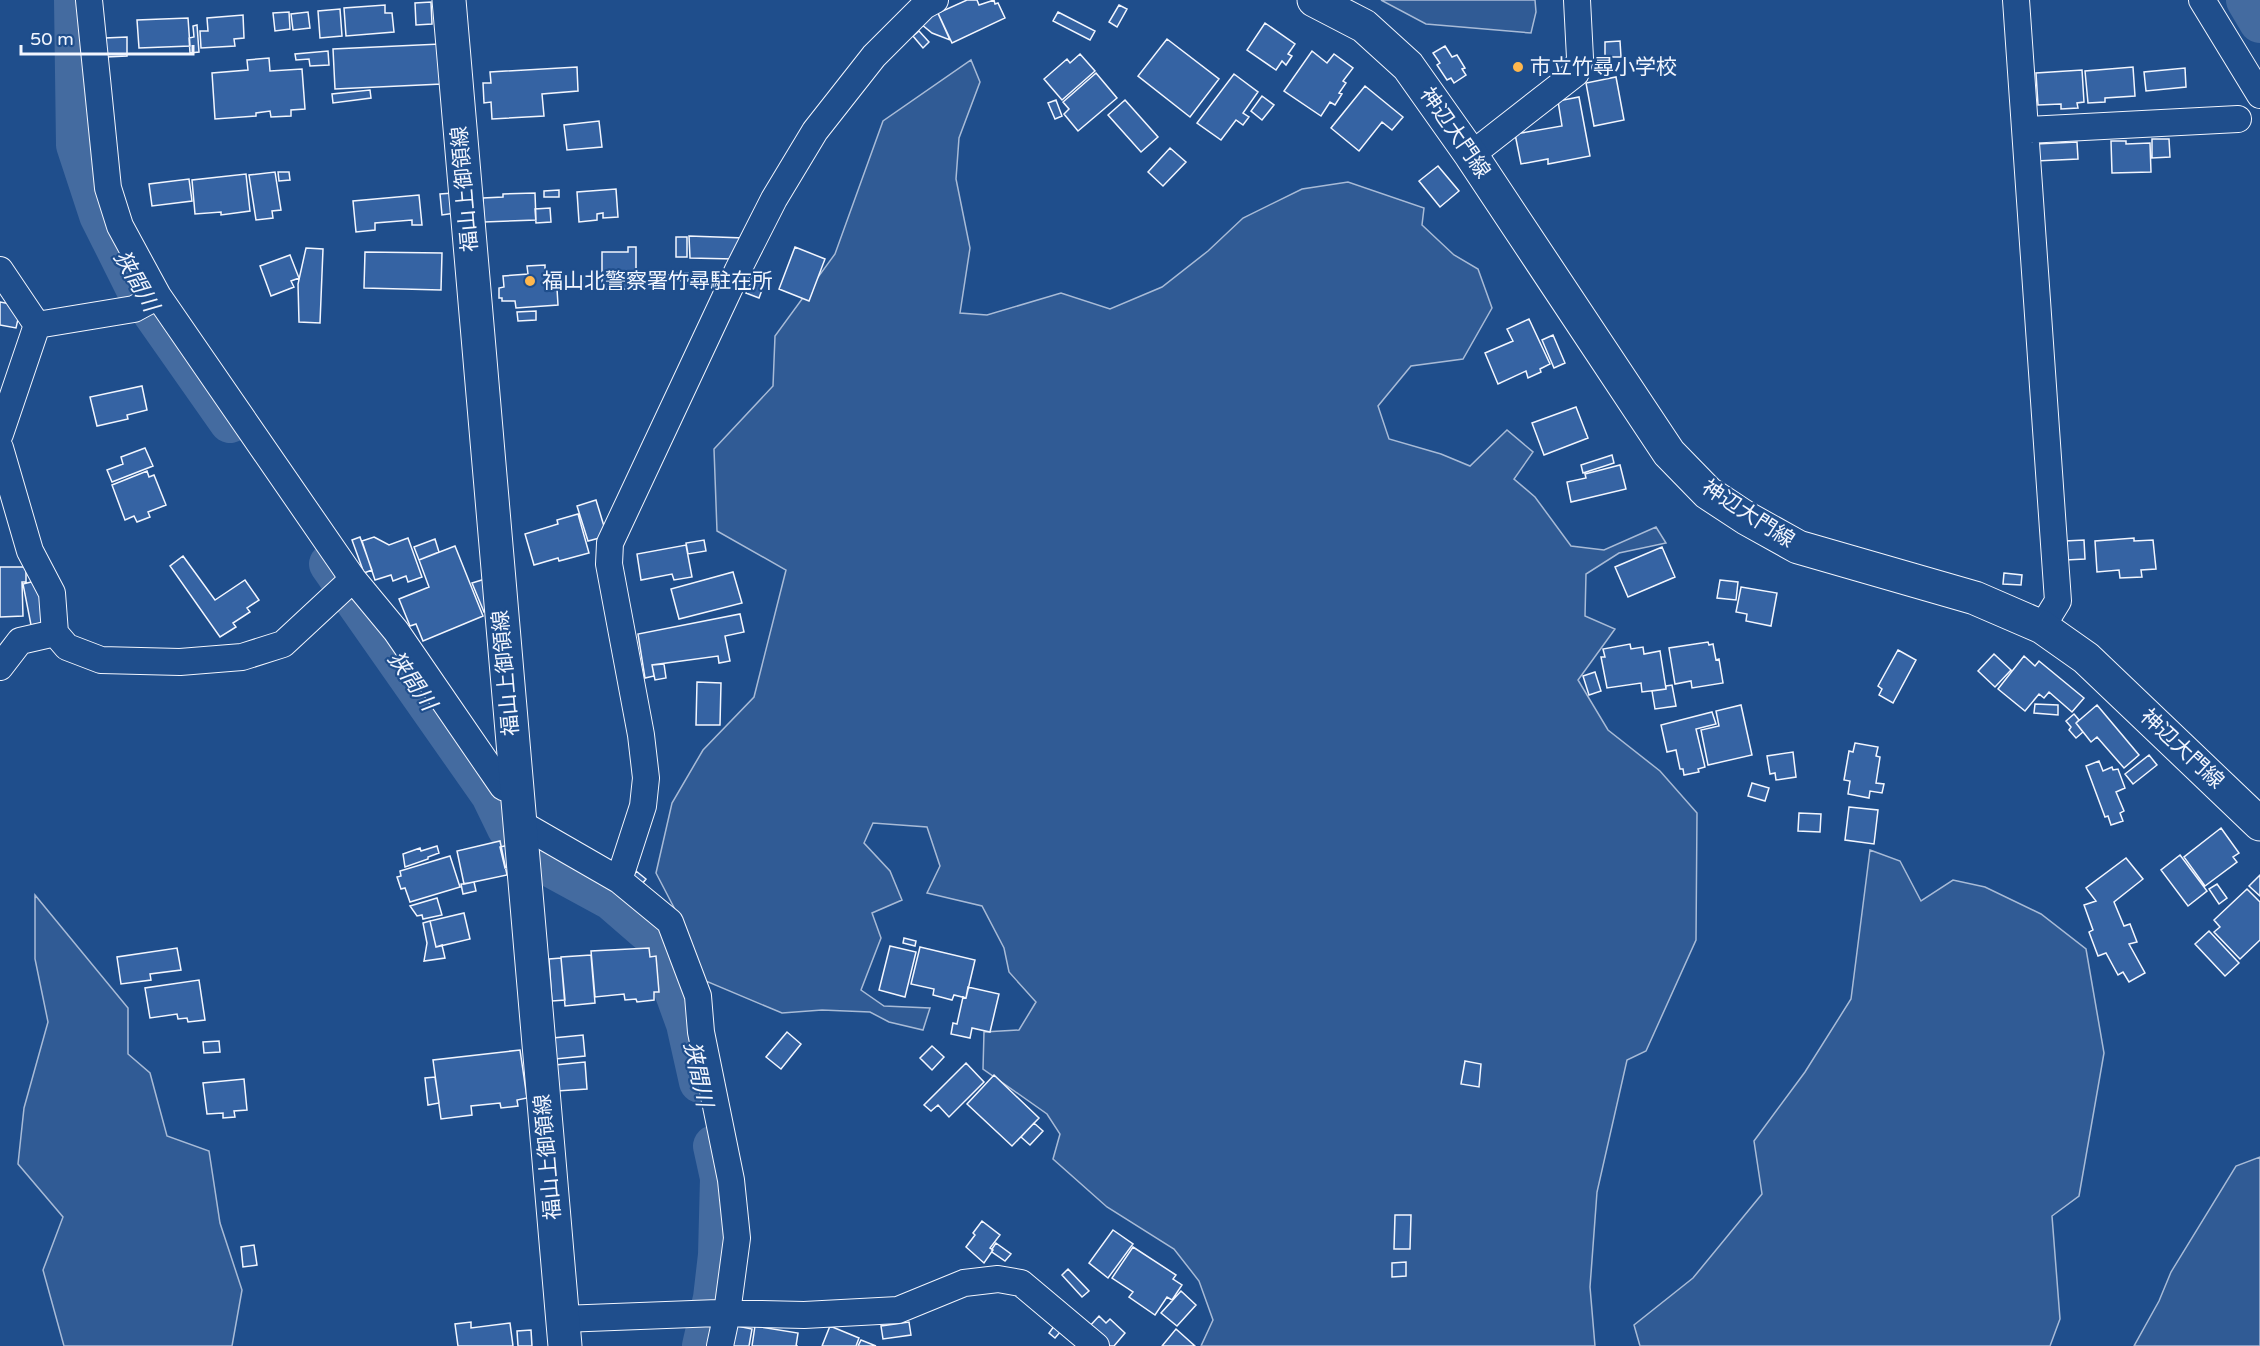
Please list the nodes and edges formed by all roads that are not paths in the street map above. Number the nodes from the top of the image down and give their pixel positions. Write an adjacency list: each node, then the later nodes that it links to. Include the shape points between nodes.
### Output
1 (89, 0): 13 (street, via 108,188 120,226)
2 (449, 0): 22 (main road, 福山上御領線)
3 (935, 0): 23 (street, via 924,6 874,56 815,130 738,270 610,543 609,564 646,778 643,806)
4 (1314, 0): 11 (main road, 神辺大門線, via 1364,26 1408,66)
5 (1577, 0): 11 (street, via 1580,58 1576,73)
6 (2016, 0): 10 (street)
7 (2202, 0): 8 (street)
8 (2260, 95)
9 (2238, 119): 10 (street)
10 (2026, 130): 18 (street, via 2058,601)
11 (1471, 155): 18 (main road, 神辺大門線, via 1669,453 1708,493 1797,547 1976,598)
12 (0, 270): 14 (street)
13 (158, 296): 14 (street, via 134,309); 17 (street)
14 (37, 324): 15 (street)
15 (0, 434)
16 (0, 448): 19 (street, via 30,551 52,592)
17 (353, 579): 19 (street, via 283,644 242,657 180,662 101,660 67,647); 22 (street, via 396,631 503,787)
18 (2043, 627): 21 (main road, 神辺大門線, via 2086,658)
19 (55, 633): 20 (street, via 20,641)
20 (0, 667)
21 (2256, 812)
22 (519, 824): 23 (street); 25 (main road, 福山上御領線)
23 (619, 880): 24 (street, via 670,922 698,996 701,1032 732,1180 737,1238)
24 (715, 1314): 25 (street); 26 (street); 27 (street, via 898,1310 964,1283 998,1279 1021,1283)
25 (564, 1332)
26 (720, 1346)
27 (1096, 1346)

